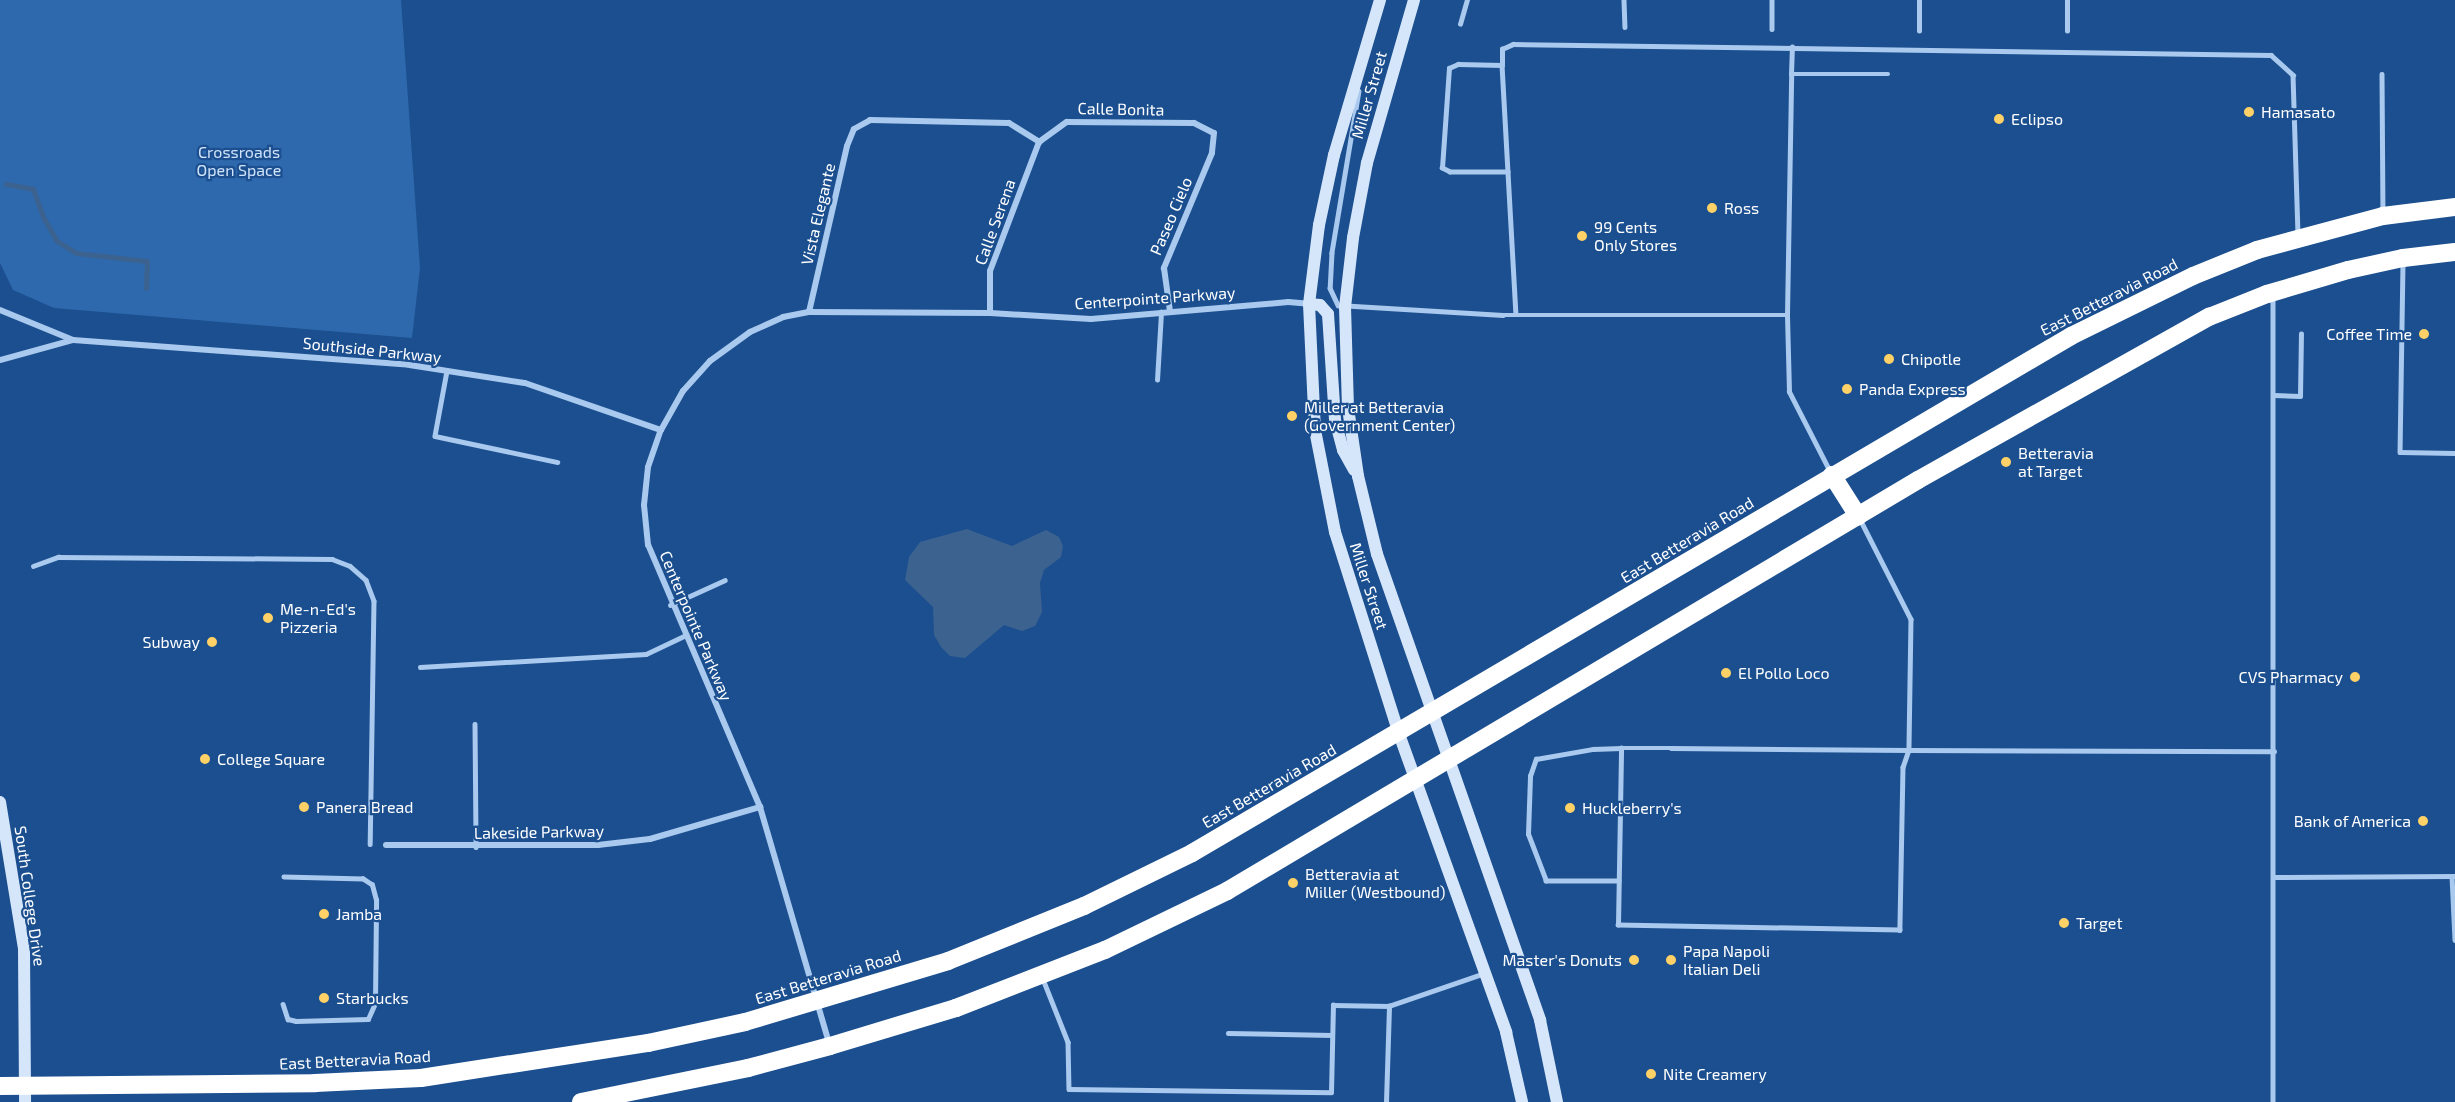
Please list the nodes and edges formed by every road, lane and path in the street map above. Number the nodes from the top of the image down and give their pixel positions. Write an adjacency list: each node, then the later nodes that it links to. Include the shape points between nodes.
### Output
1 (1414, 0): 29 (street, Miller Street, via 1367,163)
2 (1467, 0): 8 (lane)
3 (1624, 0): 9 (lane)
4 (1772, 0): 10 (lane)
5 (1919, 0): 11 (lane)
6 (2067, 0): 12 (lane)
7 (1379, 3): 14 (street, Miller Street)
8 (1460, 24)
9 (1624, 27)
10 (1772, 29)
11 (1919, 31)
12 (2067, 31)
13 (1792, 47): 15 (lane, via 1513,44 1502,48); 16 (lane); 24 (lane, via 2271,55 2293,75)
14 (1362, 64): 28 (street, Miller Street, via 1334,155); 29 (lane, Miller Street, via 1354,137 1332,253 1333,301)
15 (1502, 64): 21 (lane); 21 (lane, via 1458,64 1449,68 1440,158 1442,168 1450,172)
16 (1791, 74): 17 (lane); 36 (lane)
17 (1888, 74)
18 (2382, 74): 23 (lane)
19 (1214, 133): 20 (street, Calle Bonita, via 1194,123 1067,122); 31 (street, Paseo Cielo, via 1212,153 1164,268)
20 (1039, 142): 32 (street, Vista Elegante, via 1009,123 870,120 859,125 847,146); 34 (street, Calle Serena, via 990,271)
21 (1508, 172): 35 (lane)
22 (2455, 207): 23 (highway, East Betteravia Road)
23 (2383, 216): 24 (highway, East Betteravia Road)
24 (2298, 238): 46 (highway, East Betteravia Road, via 2193,276 2071,336)
25 (2455, 252): 26 (highway)
26 (2403, 258): 27 (highway); 44 (lane, via 2400,452)
27 (2273, 292): 42 (lane); 48 (highway, via 2209,317 2103,373)
28 (1309, 304): 31 (street, Centerpointe Parkway); 47 (street, via 1320,305 1328,314 1335,420 1343,450); 56 (street, Miller Street, via 1315,430 1325,490)
29 (1345, 307): 35 (lane); 47 (street, Miller Street, via 1348,408)
30 (0, 310): 38 (street, Southside Parkway)
31 (1170, 311): 33 (street, Centerpointe Parkway)
32 (809, 312): 34 (street, Centerpointe Parkway); 43 (street, Centerpointe Parkway, via 783,317 750,332 710,361 683,391)
33 (1161, 312): 34 (street, Centerpointe Parkway, via 1090,319); 41 (lane)
34 (990, 313)
35 (1516, 314): 36 (lane)
36 (1786, 315): 46 (lane, via 1789,392)
37 (2301, 334): 42 (lane, via 2300,396)
38 (73, 340): 39 (street, Southside Parkway); 40 (street, Southside Parkway, via 369,360)
39 (0, 360)
40 (447, 371): 43 (street, Southside Parkway, via 525,383); 45 (lane, via 435,436)
41 (1157, 380)
42 (2274, 395): 59 (lane)
43 (661, 430): 51 (street, Centerpointe Parkway, via 648,467 644,505 648,545)
44 (2455, 453)
45 (557, 462)
46 (1832, 475): 48 (highway); 54 (highway, East Betteravia Road)
47 (1358, 476): 54 (street, Miller Street, via 1377,554)
48 (1857, 516): 58 (lane, via 1911,619); 60 (highway)
49 (33, 566): 64 (lane, via 58,557 332,559 350,566 366,580 374,601)
50 (725, 580): 51 (lane)
51 (670, 605): 52 (street, Centerpointe Parkway)
52 (684, 636): 53 (lane, via 646,654); 63 (street, Centerpointe Parkway)
53 (420, 668)
54 (1432, 715): 56 (highway, East Betteravia Road); 60 (street, Miller Street)
55 (475, 724): 66 (lane)
56 (1399, 734): 61 (street, Miller Street); 74 (highway, East Betteravia Road, via 1192,853 1084,906 948,961)
57 (1621, 748): 58 (lane); 70 (lane); 70 (lane, via 1552,754 1533,764 1528,843 1546,881)
58 (1909, 750): 59 (lane); 70 (lane, via 1903,767 1900,930 1618,925)
59 (2274, 751): 69 (lane)
60 (1448, 760): 61 (highway); 85 (street, Miller Street, via 1540,1020)
61 (1415, 780): 72 (street, Miller Street); 73 (highway, via 1227,891 1105,950)
62 (0, 802): 81 (street, South College Drive, via 24,949)
63 (760, 807): 66 (street, Lakeside Parkway, via 651,838 557,848); 74 (street, Centerpointe Parkway)
64 (370, 844)
65 (386, 845): 66 (street, Lakeside Parkway)
66 (476, 847)
67 (2454, 876): 69 (lane); 71 (lane)
68 (284, 877): 75 (lane, via 363,879 372,885 376,911 375,1004 368,1019 296,1021 288,1019)
69 (2274, 878): 86 (lane)
70 (1619, 881)
71 (2455, 939)
72 (1485, 973): 76 (lane); 84 (street, Miller Street, via 1506,1032)
73 (1041, 975): 78 (lane, via 1068,1042 1070,1089 1331,1092); 79 (highway, via 956,1008)
74 (816, 1002): 79 (street, Centerpointe Parkway); 81 (highway, East Betteravia Road, via 648,1043 421,1078)
75 (283, 1004)
76 (1389, 1006): 78 (lane, via 1333,1005); 83 (lane)
77 (1228, 1033): 78 (lane)
78 (1332, 1035)
79 (830, 1046): 82 (highway, via 748,1068)
80 (0, 1086): 81 (highway, East Betteravia Road)
81 (25, 1094)
82 (581, 1102)
83 (1386, 1102)
84 (1522, 1102)
85 (1557, 1102)
86 (2273, 1102)

